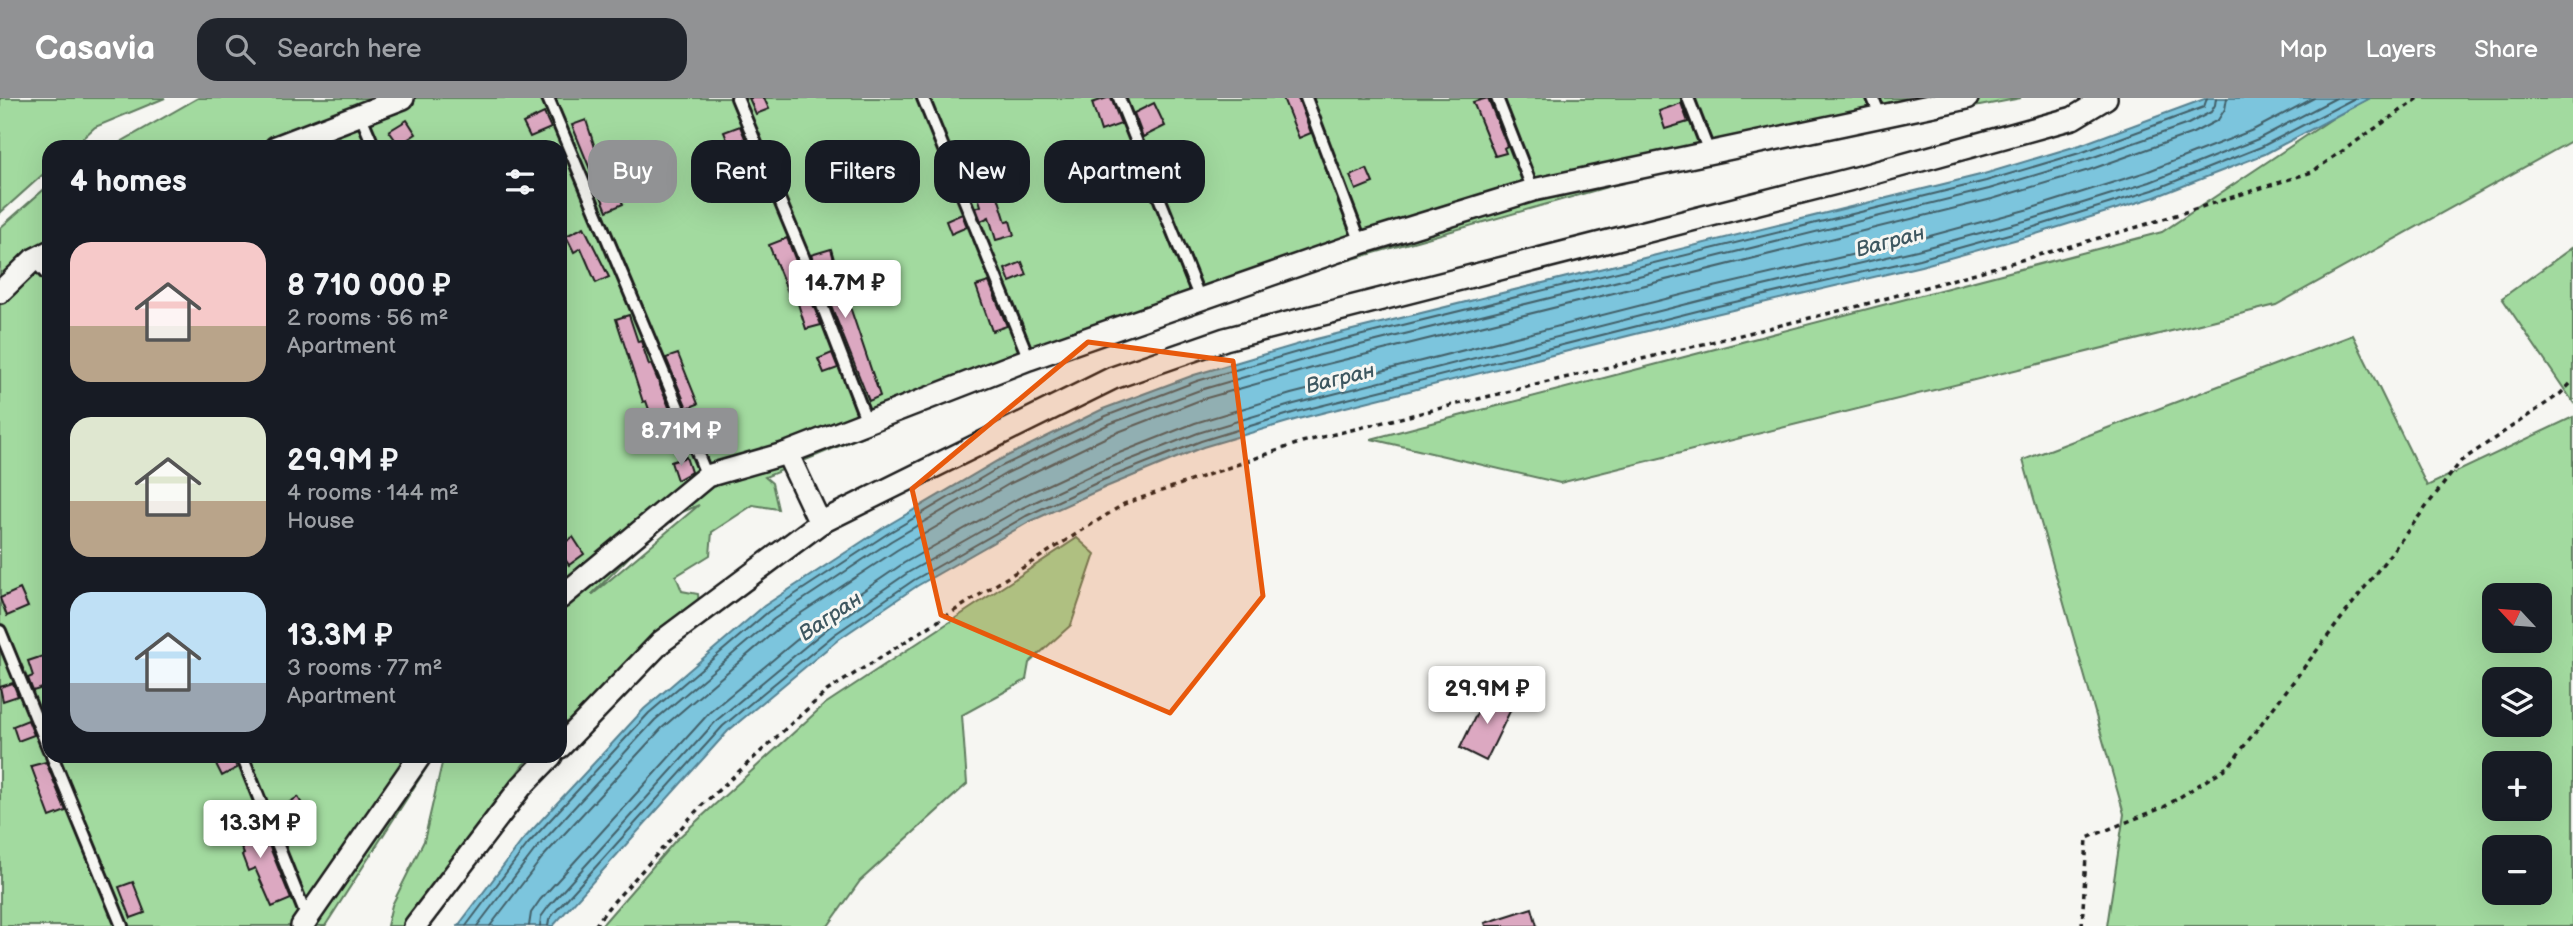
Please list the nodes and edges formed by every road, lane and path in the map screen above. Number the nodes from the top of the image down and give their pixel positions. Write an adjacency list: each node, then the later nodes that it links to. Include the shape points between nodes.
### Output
1 (403, 98): 13 (street)
2 (548, 98): 16 (lane)
3 (737, 98): 26 (lane)
4 (923, 98): 24 (lane)
5 (1119, 98): 23 (lane)
6 (1307, 98): 20 (lane)
7 (1497, 98): 19 (lane)
8 (1688, 98): 18 (lane)
9 (1968, 98): 12 (street)
10 (2106, 98): 29 (street, via 2073,118 1856,178 1225,339 1113,378)
11 (2419, 98): 41 (path, via 2312,172 2154,222 1859,306 1302,442 1125,504 827,691 700,807)
12 (1876, 107): 18 (street)
13 (360, 114): 14 (street); 15 (lane)
14 (294, 140)
15 (371, 140)
16 (566, 140)
17 (567, 143): 28 (lane)
18 (1709, 152): 19 (street)
19 (1533, 190): 20 (street)
20 (1361, 243): 23 (street)
21 (41, 256): 22 (street)
22 (0, 292)
23 (1200, 299): 24 (street)
24 (1029, 359): 26 (street)
25 (2573, 380): 42 (path, via 2560,394 2461,461 2228,766 2164,807 2087,838)
26 (867, 422): 27 (street)
27 (787, 453): 28 (street); 29 (street)
28 (707, 476): 30 (street)
29 (820, 523): 33 (street, via 661,642)
30 (567, 590)
31 (0, 631): 32 (lane)
32 (42, 733)
33 (567, 740)
34 (55, 763): 39 (lane)
35 (245, 763): 38 (lane)
36 (415, 763): 38 (street)
37 (544, 763): 40 (street)
38 (304, 922)
39 (122, 926)
40 (415, 926)
41 (594, 926)
42 (2082, 926)

